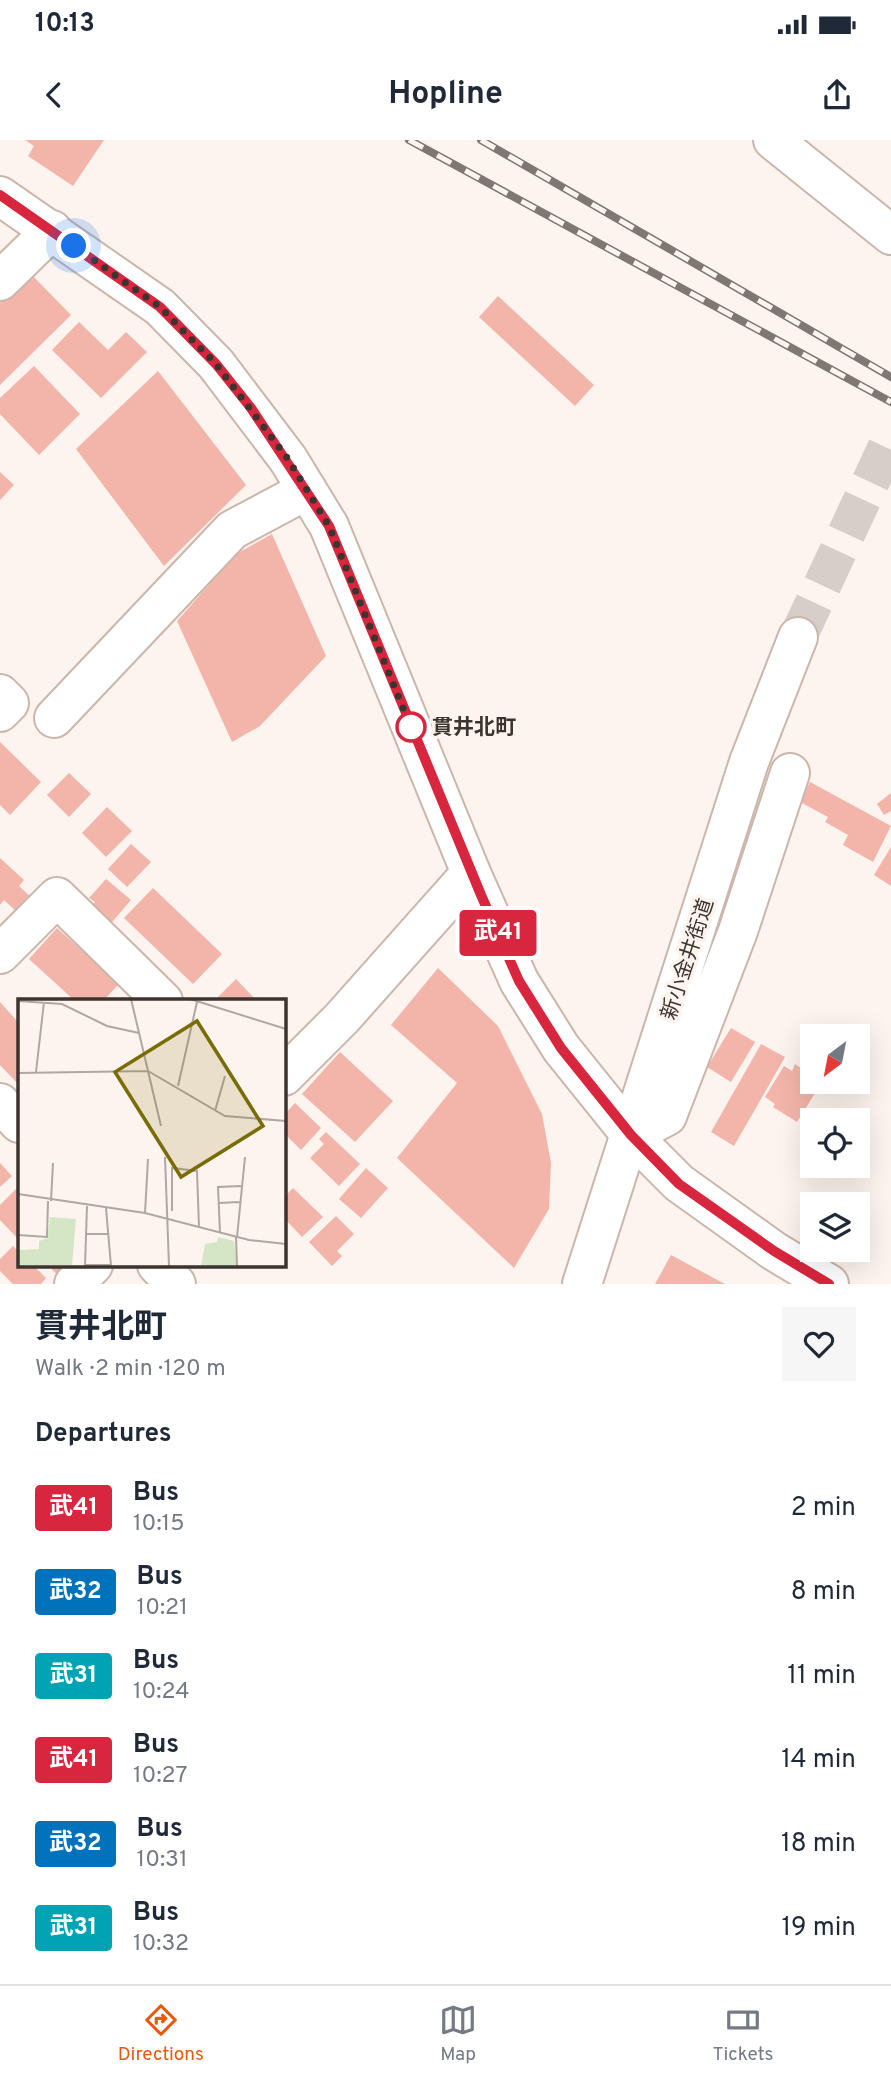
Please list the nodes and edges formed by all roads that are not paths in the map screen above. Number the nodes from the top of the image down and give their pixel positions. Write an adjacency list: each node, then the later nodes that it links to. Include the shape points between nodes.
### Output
1 (773, 140): 4 (street)
2 (0, 196): 3 (street)
3 (52, 230): 5 (street); 6 (street, via 160,307 216,364)
4 (891, 235)
5 (0, 281)
6 (307, 490): 10 (street, via 232,530); 12 (street, via 329,526)
7 (798, 637): 18 (street, 新小金井街道, via 749,762)
8 (0, 694): 9 (street, via 9,703)
9 (0, 712)
10 (54, 718)
11 (790, 773): 18 (street, via 738,931 667,1116)
12 (471, 873): 15 (street); 18 (street, via 519,981 561,1048)
13 (0, 954): 14 (street, via 57,897)
14 (162, 999)
15 (285, 1075)
16 (0, 1103): 17 (street)
17 (18, 1122)
18 (631, 1135): 23 (street, 新小金井街道); 24 (street, via 679,1184)
19 (92, 1266): 21 (street)
20 (158, 1266): 22 (street)
21 (74, 1284)
22 (176, 1284)
23 (582, 1284)
24 (829, 1284)

